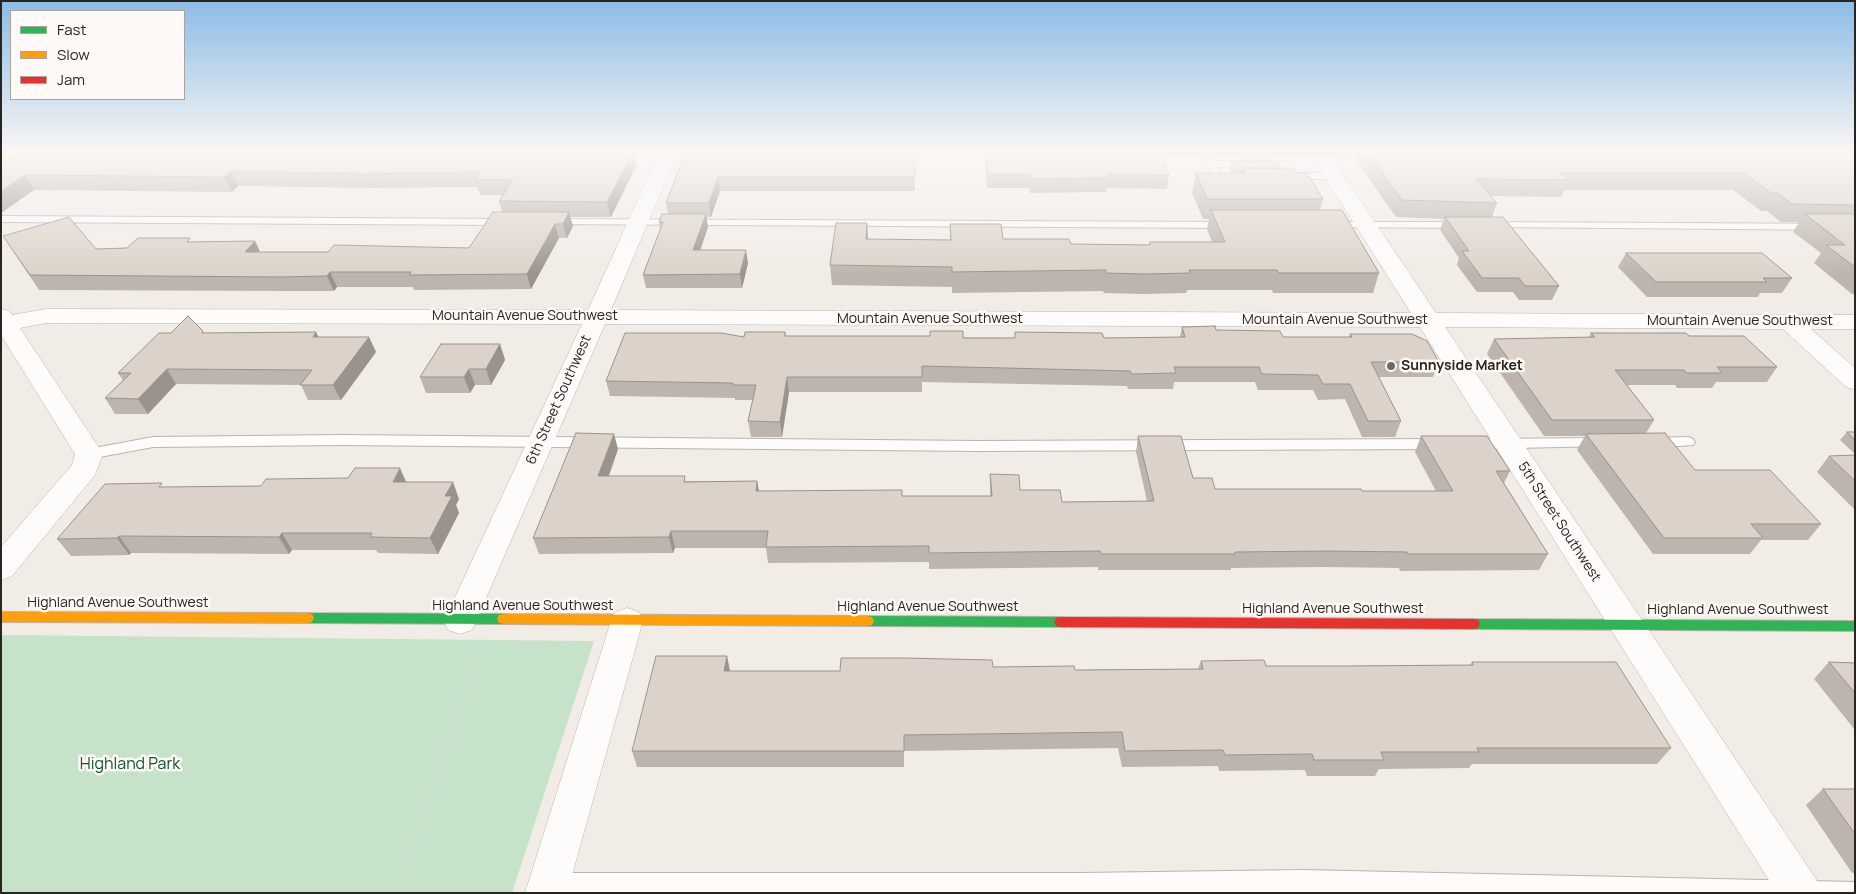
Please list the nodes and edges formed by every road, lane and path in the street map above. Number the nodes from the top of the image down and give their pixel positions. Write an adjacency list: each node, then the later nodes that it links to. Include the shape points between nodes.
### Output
1 (651, 193): 6 (street, 6th Street Southwest)
2 (1345, 193): 7 (street, 5th Street Southwest)
3 (1, 219): 4 (lane)
4 (520, 222)
5 (540, 222): 6 (lane)
6 (639, 222): 8 (lane); 11 (street, 6th Street Southwest)
7 (1365, 224): 9 (lane); 10 (lane); 13 (street, 5th Street Southwest)
8 (1244, 225)
9 (1318, 225)
10 (1855, 227)
11 (596, 317): 12 (street, Mountain Avenue Southwest, via 46,316); 13 (street, Mountain Avenue Southwest); 17 (street, 6th Street Southwest)
12 (4, 320): 22 (street)
13 (1426, 320): 14 (street, Mountain Avenue Southwest); 21 (street, 5th Street Southwest)
14 (1788, 322): 15 (street, Mountain Avenue Southwest); 16 (street)
15 (1855, 322)
16 (1855, 382)
17 (540, 442): 21 (lane, via 958,446); 22 (lane, via 153,442); 25 (street, 6th Street Southwest)
18 (1688, 442): 20 (lane)
19 (1612, 443): 21 (lane)
20 (1641, 443)
21 (1508, 444): 27 (street, 5th Street Southwest)
22 (89, 454): 23 (street, via 85,468)
23 (1, 568)
24 (1, 617): 25 (street, Highland Avenue Southwest)
25 (460, 621): 26 (street, Highland Avenue Southwest)
26 (627, 621): 27 (street, Highland Avenue Southwest); 30 (street)
27 (1627, 625): 28 (street, Highland Avenue Southwest); 31 (street, 5th Street Southwest)
28 (1855, 626)
29 (482, 645): 32 (path)
30 (547, 888): 31 (lane, via 1302,882)
31 (1800, 892): 33 (lane)
32 (395, 893)
33 (1855, 893)

